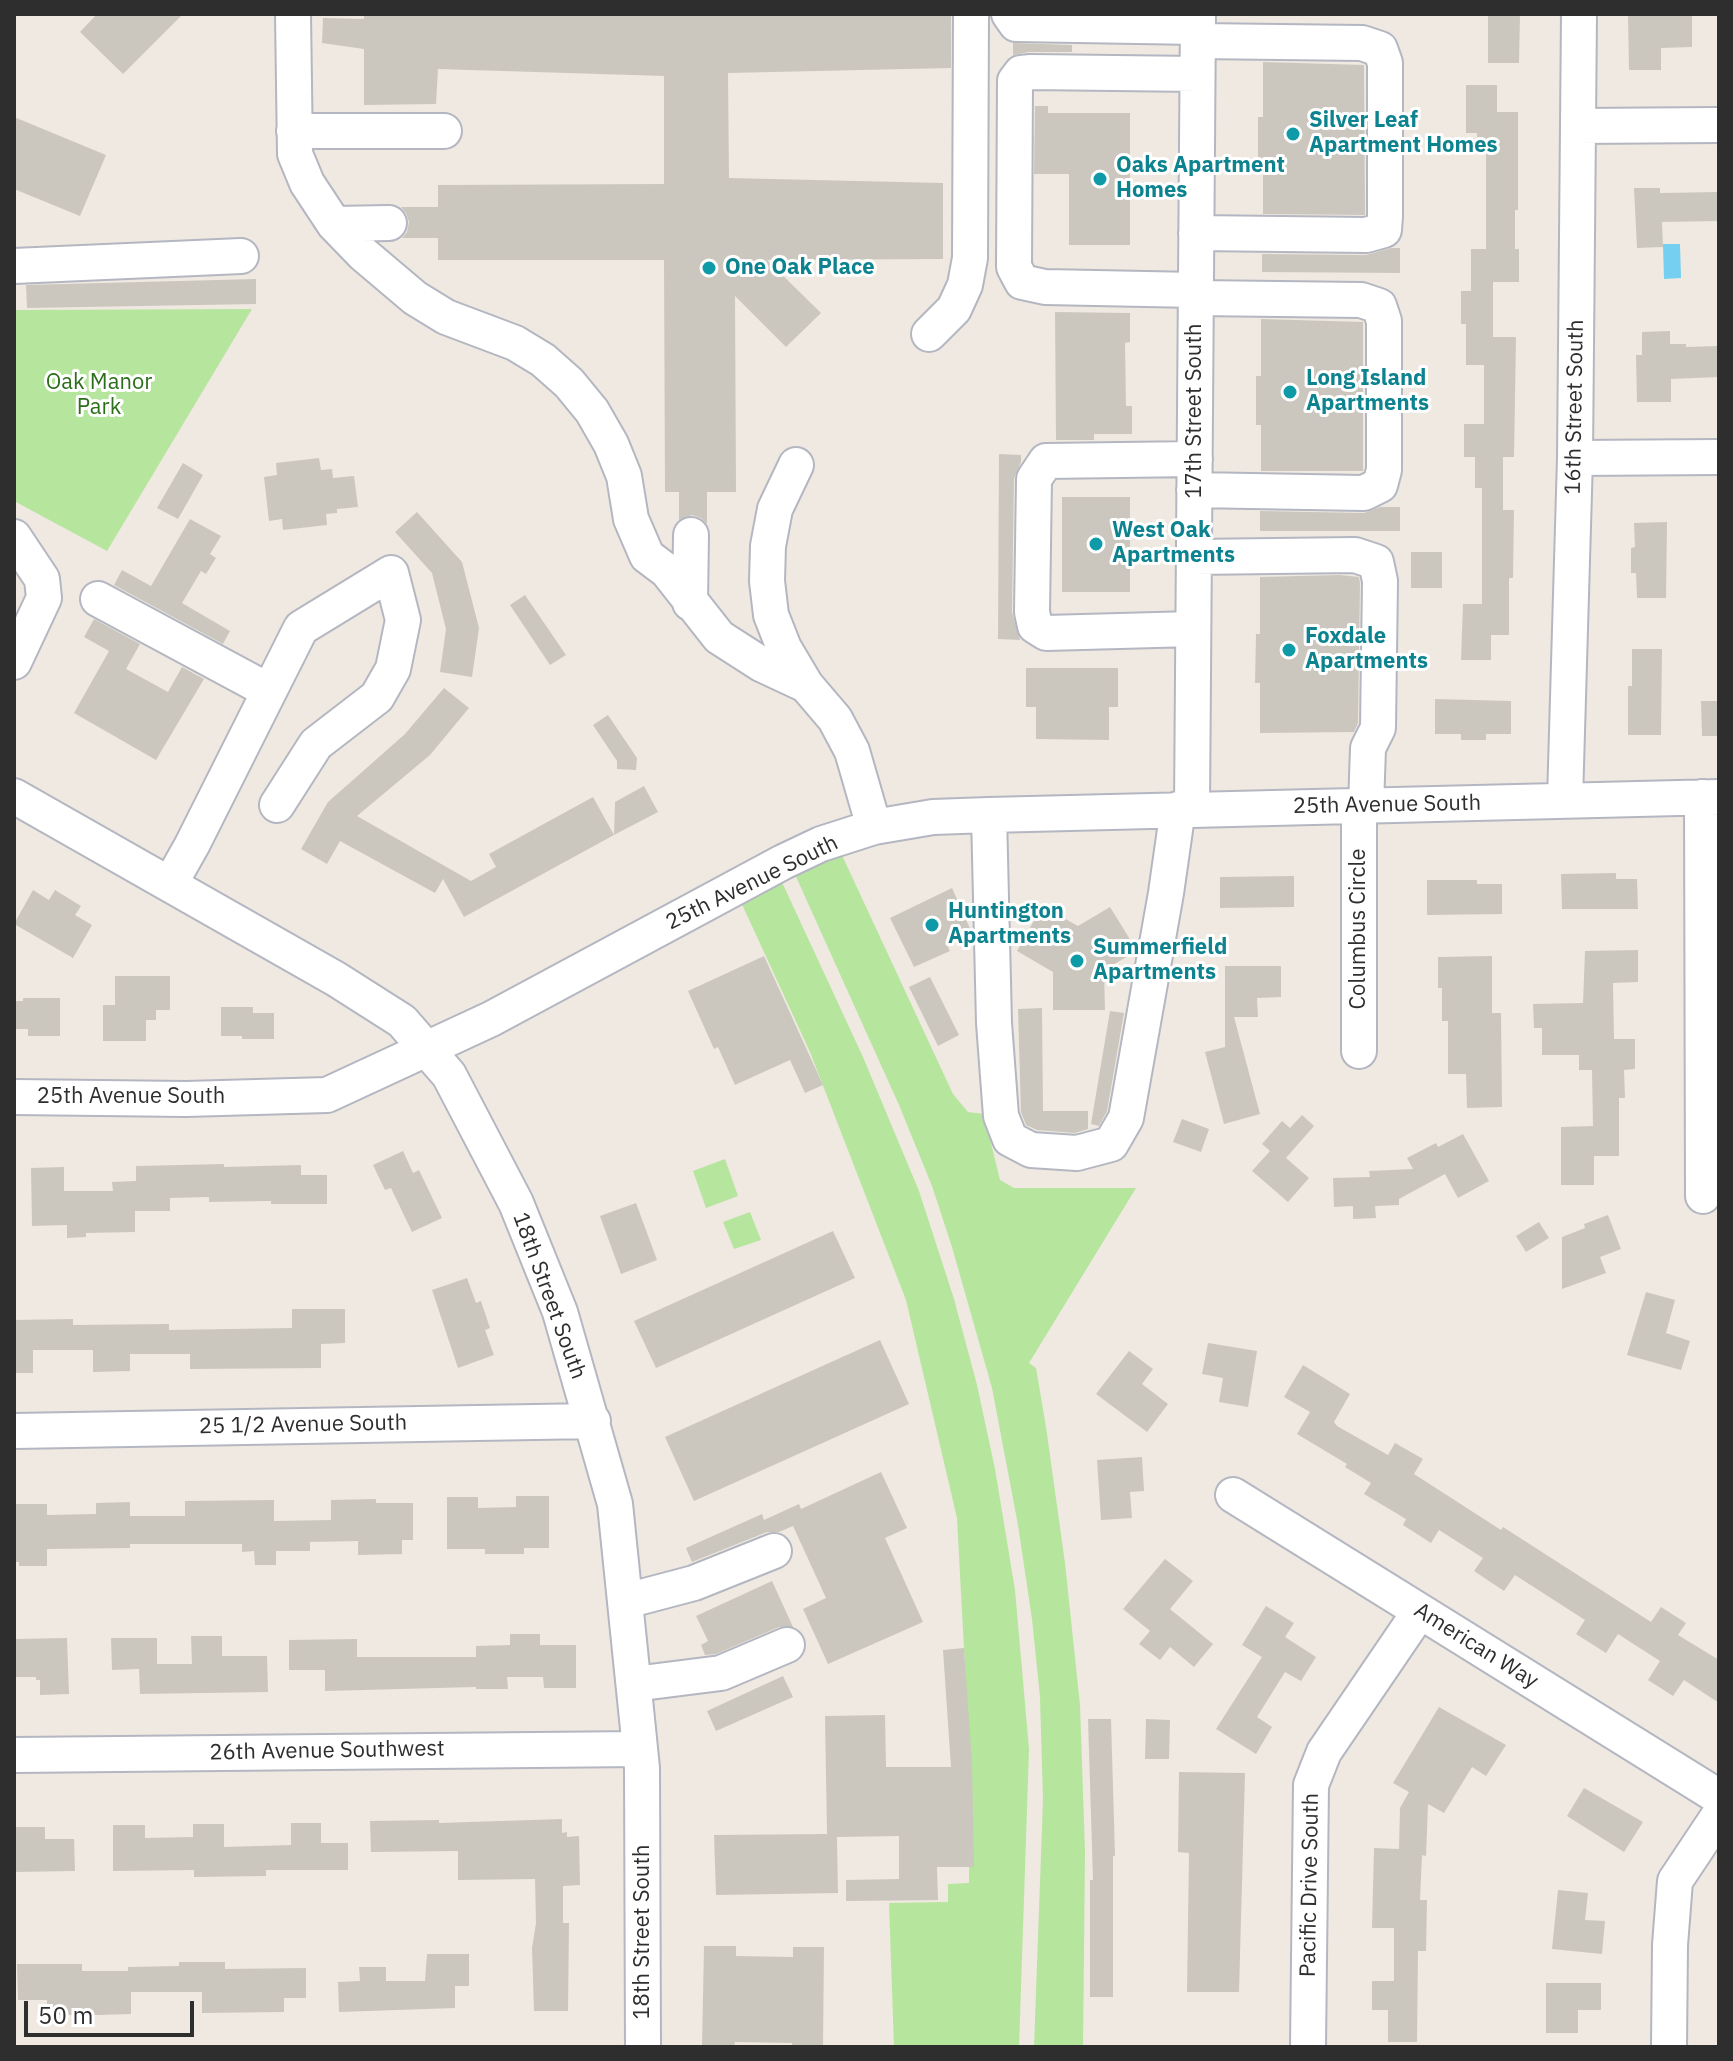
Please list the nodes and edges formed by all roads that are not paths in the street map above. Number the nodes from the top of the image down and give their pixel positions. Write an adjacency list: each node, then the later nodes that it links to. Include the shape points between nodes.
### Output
1 (293, 14): 8 (street)
2 (971, 14): 16 (street, via 970,258 954,309)
3 (1009, 14): 5 (street, via 1016,24)
4 (1579, 14): 7 (street, 16th Street South)
5 (1198, 39): 12 (street, 17th Street South); 12 (street, via 1362,43 1380,49 1385,63 1385,216 1384,230 1366,235); 15 (street, via 1021,73 1015,81 1014,267 1022,282)
6 (1719, 125): 7 (street)
7 (1578, 126): 18 (street, 16th Street South)
8 (294, 131): 9 (street); 11 (street, via 295,154 307,183)
9 (444, 131)
10 (389, 223): 11 (street)
11 (334, 224): 25 (street, via 415,298 446,317 515,343 569,383 611,444 647,556 667,571)
12 (1196, 233): 15 (street, 17th Street South)
13 (241, 256): 14 (street)
14 (14, 266)
15 (1196, 294): 20 (street, 17th Street South); 20 (street, via 1361,300 1379,306 1384,321 1384,455 1380,485 1364,493)
16 (929, 334)
17 (1719, 457): 18 (street)
18 (1575, 458): 32 (street, 16th Street South)
19 (796, 465): 28 (street, via 775,509 767,581 771,615)
20 (1194, 474): 23 (street, 17th Street South); 26 (street, via 1046,461 1034,479 1032,612 1035,626 1046,633)
21 (691, 535): 25 (street)
22 (14, 537): 27 (street, via 42,579 44,598)
23 (1194, 557): 26 (street, 17th Street South); 34 (street, Columbus Circle, via 1355,555 1376,562 1378,728 1368,748)
24 (98, 599): 29 (street)
25 (690, 603): 28 (street, via 719,637)
26 (1193, 629): 35 (street, 17th Street South)
27 (14, 662)
28 (806, 685): 37 (street, via 835,719 852,751)
29 (269, 691): 33 (street, via 301,628 391,573 403,620 393,669 377,697 316,744); 38 (street)
30 (14, 796): 38 (street, 18th Street South)
31 (1711, 797): 32 (street, 25th Avenue South); 42 (street)
32 (1565, 800): 34 (street, 25th Avenue South)
33 (277, 805)
34 (1363, 807): 35 (street, 25th Avenue South); 40 (street, Columbus Circle)
35 (1185, 809): 36 (street, 25th Avenue South); 36 (street, 17th Street South, via 1126,1118 1111,1144 1077,1153 1031,1150 1010,1139 1001,1116)
36 (989, 815): 37 (street, 25th Avenue South)
37 (874, 827): 39 (street, 25th Avenue South, via 783,862)
38 (170, 884): 39 (street, 18th Street South, via 402,1021)
39 (427, 1050): 41 (street, 25th Avenue South, via 327,1095); 43 (street, 18th Street South, via 449,1075 516,1203 560,1312)
40 (1359, 1051)
41 (14, 1097)
42 (1703, 1196)
43 (593, 1421): 44 (street, 25 1/2 Avenue South); 47 (street, 18th Street South, via 615,1504)
44 (14, 1431)
45 (1233, 1495): 48 (street, American Way)
46 (774, 1551): 47 (street, via 694,1583)
47 (626, 1601): 50 (street, 18th Street South)
48 (1420, 1611): 53 (street, American Way); 56 (street, Pacific Drive South, via 1324,1752 1311,1785)
49 (787, 1645): 50 (street, via 721,1673)
50 (634, 1684): 51 (street, 18th Street South)
51 (639, 1749): 52 (street, 26th Avenue Southwest); 55 (street, 18th Street South)
52 (14, 1755)
53 (1719, 1797)
54 (1719, 1815): 57 (street, via 1675,1881)
55 (643, 2047)
56 (1308, 2047)
57 (1669, 2047)

